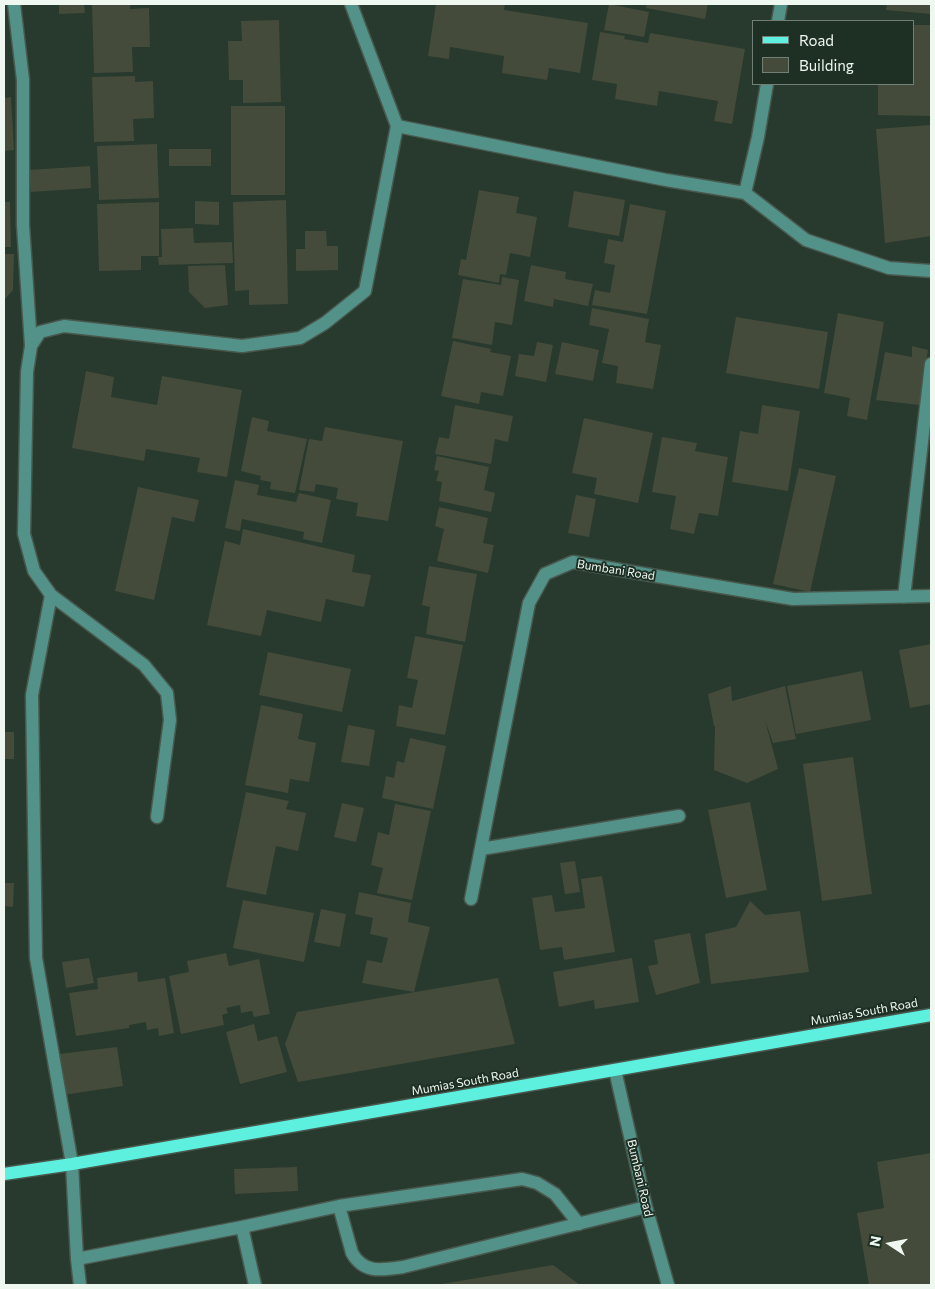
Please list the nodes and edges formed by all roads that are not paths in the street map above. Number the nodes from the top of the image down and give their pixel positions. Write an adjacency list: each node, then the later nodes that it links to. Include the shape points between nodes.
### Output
1 (14, 4): 9 (street, via 23,80 23,225)
2 (351, 4): 6 (street)
3 (781, 4): 4 (street)
4 (778, 20)
5 (767, 85): 7 (street)
6 (397, 126): 7 (street); 9 (street, via 365,291 325,323 300,338 242,346 64,326 40,332)
7 (745, 193): 8 (street, via 806,240 888,268)
8 (931, 271)
9 (31, 346): 11 (street, via 27,372 24,534 34,571)
10 (931, 364): 13 (street)
11 (52, 595): 15 (street, via 144,665 167,693 170,720); 20 (street, via 32,695 36,958)
12 (931, 596): 13 (street, Bumbani Road)
13 (904, 597): 16 (street, Bumbani Road, via 793,599 573,562 545,574 529,603)
14 (679, 816): 16 (street)
15 (157, 817)
16 (481, 849): 17 (street, Bumbani Road)
17 (471, 899)
18 (931, 1015): 19 (main road, Mumias South Road)
19 (615, 1070): 20 (main road, Mumias South Road); 23 (street, Bumbani Road)
20 (72, 1164): 21 (main road, Mumias South Road); 26 (street)
21 (4, 1174)
22 (339, 1206): 24 (street, via 522,1179 538,1183 555,1194); 24 (street, via 352,1254 364,1266 375,1270 403,1267); 25 (street)
23 (646, 1207): 24 (street); 29 (street, Bumbani Road)
24 (578, 1224)
25 (242, 1227): 26 (street); 28 (street)
26 (77, 1259): 27 (street)
27 (80, 1285)
28 (255, 1285)
29 (668, 1285)

